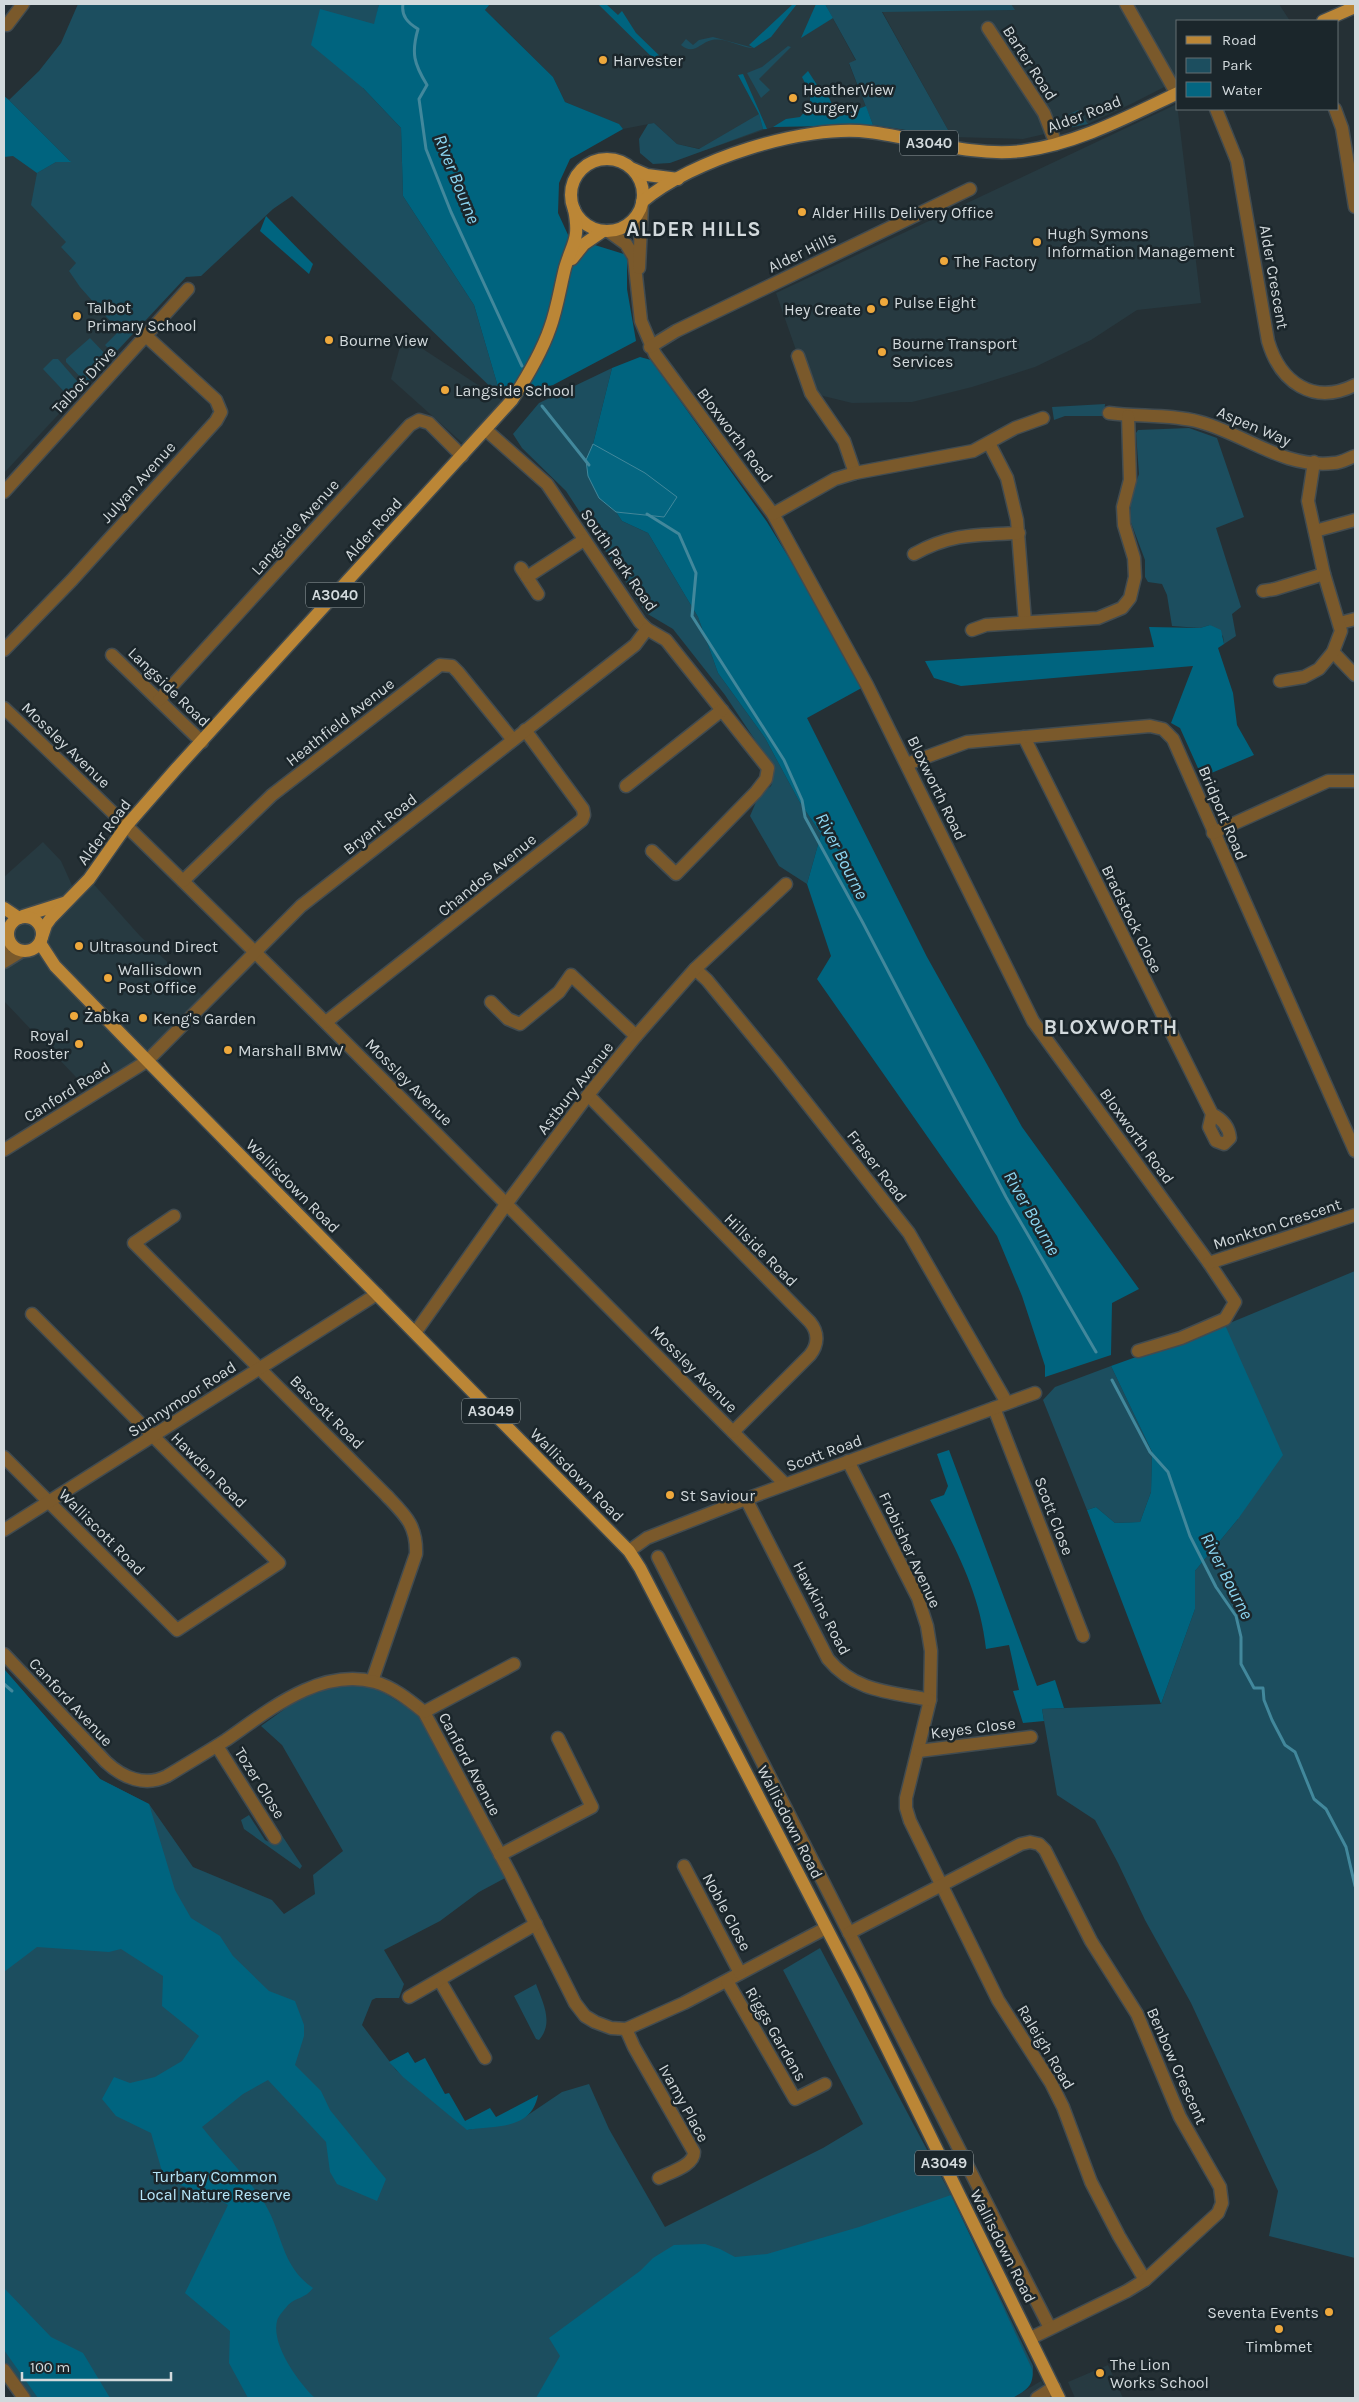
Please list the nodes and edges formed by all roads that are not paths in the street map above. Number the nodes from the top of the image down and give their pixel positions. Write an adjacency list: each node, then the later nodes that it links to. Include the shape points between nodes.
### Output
1 (23, 4): 5 (street)
2 (1126, 4): 7 (street)
3 (1355, 7): 4 (main road)
4 (1324, 20)
5 (7, 25)
6 (988, 28): 11 (street, Barter Road, via 1044,113)
7 (1176, 92)
8 (1176, 94): 11 (main road, Alder Road / A3040, via 1092,132)
9 (1216, 110): 25 (street, Alder Crescent, via 1237,161 1274,361 1292,381 1315,392 1338,392)
10 (1335, 110): 16 (street, via 1342,128)
11 (1056, 144): 13 (main road, Alder Road / A3040, via 1021,151 976,150 868,132 814,133 748,149)
12 (633, 170): 13 (main road, A3040); 15 (main road, via 642,186); 17 (main road, A3040, via 620,161 609,159 590,163 579,172 574,182 571,196)
13 (678, 179): 15 (main road, Alder Road / A3040, via 656,191)
14 (970, 189): 23 (street, Alder Hills)
15 (642, 204): 18 (main road, A3040, via 629,224); 20 (street, Bloxworth Road)
16 (1355, 207)
17 (574, 209): 18 (main road, via 585,223); 19 (main road, Alder Road / A3040, via 578,228)
18 (606, 231): 19 (main road, Alder Road / A3040, via 584,244); 20 (street, Bloxworth Road, via 617,236 630,249)
19 (566, 266): 29 (main road, Alder Road / A3040, via 540,353 512,400)
20 (637, 278): 23 (street, Bloxworth Road, via 641,321)
21 (188, 289): 22 (street, Talbot Drive)
22 (146, 336): 35 (street, Talbot Drive); 50 (street, Julyan Avenue, via 216,400 221,412 72,580)
23 (650, 346): 36 (street, Bloxworth Road)
24 (798, 356): 34 (street, via 812,393 844,441)
25 (1355, 385)
26 (1109, 413): 27 (street, Aspen Way)
27 (1128, 416): 33 (street, Aspen Way, via 1161,416 1201,422 1276,455); 46 (street, via 1130,480 1123,507 1124,525 1134,558 1135,577 1130,598 1122,608 1098,618)
28 (1043, 418): 30 (street, via 1015,428)
29 (486, 430): 31 (main road, Alder Road / A3040); 40 (street, South Park Road, via 547,484)
30 (989, 443): 34 (street, via 973,451); 39 (street, via 1006,478)
31 (462, 456): 55 (street, Langside Avenue, via 429,423 419,420 410,425); 61 (main road, Alder Road / A3040)
32 (1355, 456): 33 (street, Aspen Way, via 1334,464)
33 (1314, 462): 38 (street, via 1308,501)
34 (855, 473): 36 (street, via 835,479)
35 (4, 492)
36 (773, 514): 62 (street, Bloxworth Road)
37 (1355, 520): 38 (street)
38 (1315, 531): 42 (street)
39 (1019, 533): 41 (street, via 948,538); 46 (street)
40 (584, 540): 44 (street, via 524,573); 48 (street, South Park Road)
41 (914, 554)
42 (1324, 574): 43 (street, via 1276,590); 47 (street)
43 (1263, 590)
44 (538, 594)
45 (1355, 619): 47 (street)
46 (1025, 622): 49 (street, via 986,625)
47 (1340, 623): 51 (street, via 1341,631)
48 (647, 629): 57 (street, South Park Road, via 666,640); 58 (street, Bryant Road, via 634,645)
49 (972, 630)
50 (4, 650)
51 (1333, 652): 53 (street); 54 (street, via 1319,669 1306,676)
52 (112, 655): 55 (street, Langside Road)
53 (1355, 675)
54 (1280, 681)
55 (159, 700): 61 (street, Langside Road)
56 (4, 708): 65 (street, Mossley Avenue)
57 (722, 710): 64 (street); 67 (street, South Park Road, via 768,768 766,779 676,874)
58 (526, 730): 60 (street, Bryant Road); 81 (street, Chandos Avenue, via 583,809 582,820)
59 (1024, 738): 62 (street, Bridport Road, via 967,742); 66 (street, Bridport Road, via 1150,726 1163,729 1173,739); 85 (street, Bradstock Close)
60 (513, 740): 68 (street, Heathfield Avenue, via 458,672 452,666 440,665 272,795); 76 (street, Bryant Road, via 315,895)
61 (202, 742): 65 (main road, Alder Road / A3040)
62 (907, 764): 91 (street, Bloxworth Road, via 1033,1021)
63 (1355, 781): 66 (street, via 1328,781)
64 (626, 786)
65 (127, 825): 68 (street, Mossley Avenue); 70 (main road, Alder Road / A3040, via 89,879)
66 (1213, 833): 87 (street, Bridport Road)
67 (652, 851)
68 (183, 881): 76 (street, Mossley Avenue)
69 (786, 884): 79 (street, Astbury Avenue)
70 (66, 902): 72 (main road, Alder Road / A3040); 74 (main road, Alder Road / A3040, via 46,925)
71 (4, 908): 72 (main road)
72 (21, 917): 73 (main road, via 11,923); 74 (main road, via 33,918 40,925)
73 (6, 937): 75 (main road, via 16,949)
74 (41, 941): 75 (main road); 78 (main road, Wallisdown Road / A3049)
75 (26, 951): 77 (street); 78 (main road, Wallisdown Road / A3049)
76 (254, 952): 81 (street, Mossley Avenue); 83 (street, Bryant Road)
77 (4, 962)
78 (55, 966): 83 (main road, Wallisdown Road / A3049)
79 (695, 969): 82 (street, Astbury Avenue); 98 (street, Fraser Road, via 776,1064 909,1233)
80 (491, 1002): 82 (street, via 520,1024 560,992 571,975)
81 (326, 1022): 88 (street, Mossley Avenue)
82 (636, 1036): 84 (street, Astbury Avenue)
83 (147, 1061): 86 (street, Canford Road); 92 (main road, Wallisdown Road / A3049)
84 (588, 1095): 88 (street, Astbury Avenue); 100 (street, Hillside Road, via 814,1327 816,1343 810,1356)
85 (1212, 1114)
86 (4, 1150)
87 (1355, 1151)
88 (507, 1203): 94 (street, Astbury Avenue); 100 (street, Mossley Avenue)
89 (1355, 1215): 91 (street, Monkton Crescent)
90 (174, 1216): 96 (street, Bascott Road, via 134,1243)
91 (1210, 1263): 95 (street, Bloxworth Road, via 1235,1302 1225,1319 1181,1338)
92 (377, 1294): 94 (main road, Wallisdown Road / A3049); 96 (street, Sunnymoor Road)
93 (32, 1314): 101 (street, Hawden Road)
94 (416, 1333): 108 (main road, Wallisdown Road / A3049)
95 (1138, 1351)
96 (260, 1368): 101 (street, Sunnymoor Road); 114 (street, Bascott Road, via 402,1511 413,1528 416,1554)
97 (1035, 1393): 98 (street, Scott Road)
98 (1007, 1403): 99 (street, Scott Road)
99 (994, 1408): 103 (street, Scott Road); 111 (street, Scott Close)
100 (733, 1432): 104 (street, Mossley Avenue)
101 (154, 1437): 106 (street, Sunnymoor Road); 110 (street, Hawden Road, via 279,1563)
102 (4, 1457): 106 (street, Walliscott Road)
103 (848, 1461): 104 (street, Scott Road); 115 (street, Frobisher Avenue, via 918,1598 932,1651)
104 (785, 1484): 105 (street, Scott Road)
105 (746, 1499): 108 (street, Scott Road, via 647,1538); 115 (street, Hawkins Road, via 836,1668 865,1687)
106 (49, 1501): 107 (street, Sunnymoor Road); 110 (street, Walliscott Road)
107 (4, 1530)
108 (628, 1552): 126 (main road, Wallisdown Road / A3049, via 645,1577)
109 (658, 1558): 127 (street, Wallisdown Road)
110 (177, 1630)
111 (1083, 1636)
112 (4, 1654): 119 (street, Canford Avenue, via 106,1762 127,1777 140,1781 157,1780)
113 (514, 1664): 116 (street)
114 (372, 1681): 116 (street, Canford Avenue, via 403,1696); 119 (street, Canford Avenue, via 335,1680 316,1685)
115 (930, 1700): 120 (street, Frobisher Avenue)
116 (424, 1712): 122 (street, Canford Avenue)
117 (1031, 1737): 120 (street, Keyes Close)
118 (558, 1738): 122 (street, via 592,1807)
119 (217, 1746): 121 (street, Tozer Close)
120 (919, 1752): 124 (street, Frobisher Avenue, via 906,1808)
121 (275, 1838)
122 (500, 1855): 125 (street, Canford Avenue)
123 (684, 1866): 128 (street, Noble Close)
124 (943, 1884): 127 (street, Benbow Crescent); 138 (street, Raleigh Road, via 998,2000 1051,2083 1104,2209); 138 (street, Benbow Crescent, via 1021,1844 1039,1844 1050,1858 1091,1942 1137,2014 1180,2118 1215,2174 1223,2197 1212,2221)
125 (536, 1924): 130 (street); 134 (street, Canford Avenue, via 581,2011 604,2026)
126 (826, 1928): 128 (street); 132 (main road, Wallisdown Road / A3049)
127 (849, 1933): 129 (street, Wallisdown Road)
128 (740, 1973): 131 (street)
129 (872, 1977): 132 (street); 139 (street, Wallisdown Road)
130 (440, 1981): 133 (street); 135 (street)
131 (727, 1981): 134 (street); 136 (street, Riggs Gardens, via 795,2099)
132 (856, 1984): 140 (main road, Wallisdown Road / A3049)
133 (409, 1997)
134 (626, 2029): 137 (street, Ivamy Place, via 694,2152 690,2163)
135 (485, 2058)
136 (825, 2084)
137 (659, 2178)
138 (1145, 2280): 139 (street, Benbow Crescent, via 1127,2292)
139 (1050, 2328): 140 (street, Benbow Crescent)
140 (1030, 2338): 142 (main road, Wallisdown Road / A3049)
141 (4, 2370): 143 (street)
142 (1057, 2393): 144 (street, Wallisdown Road)
143 (24, 2398)
144 (1037, 2398)

